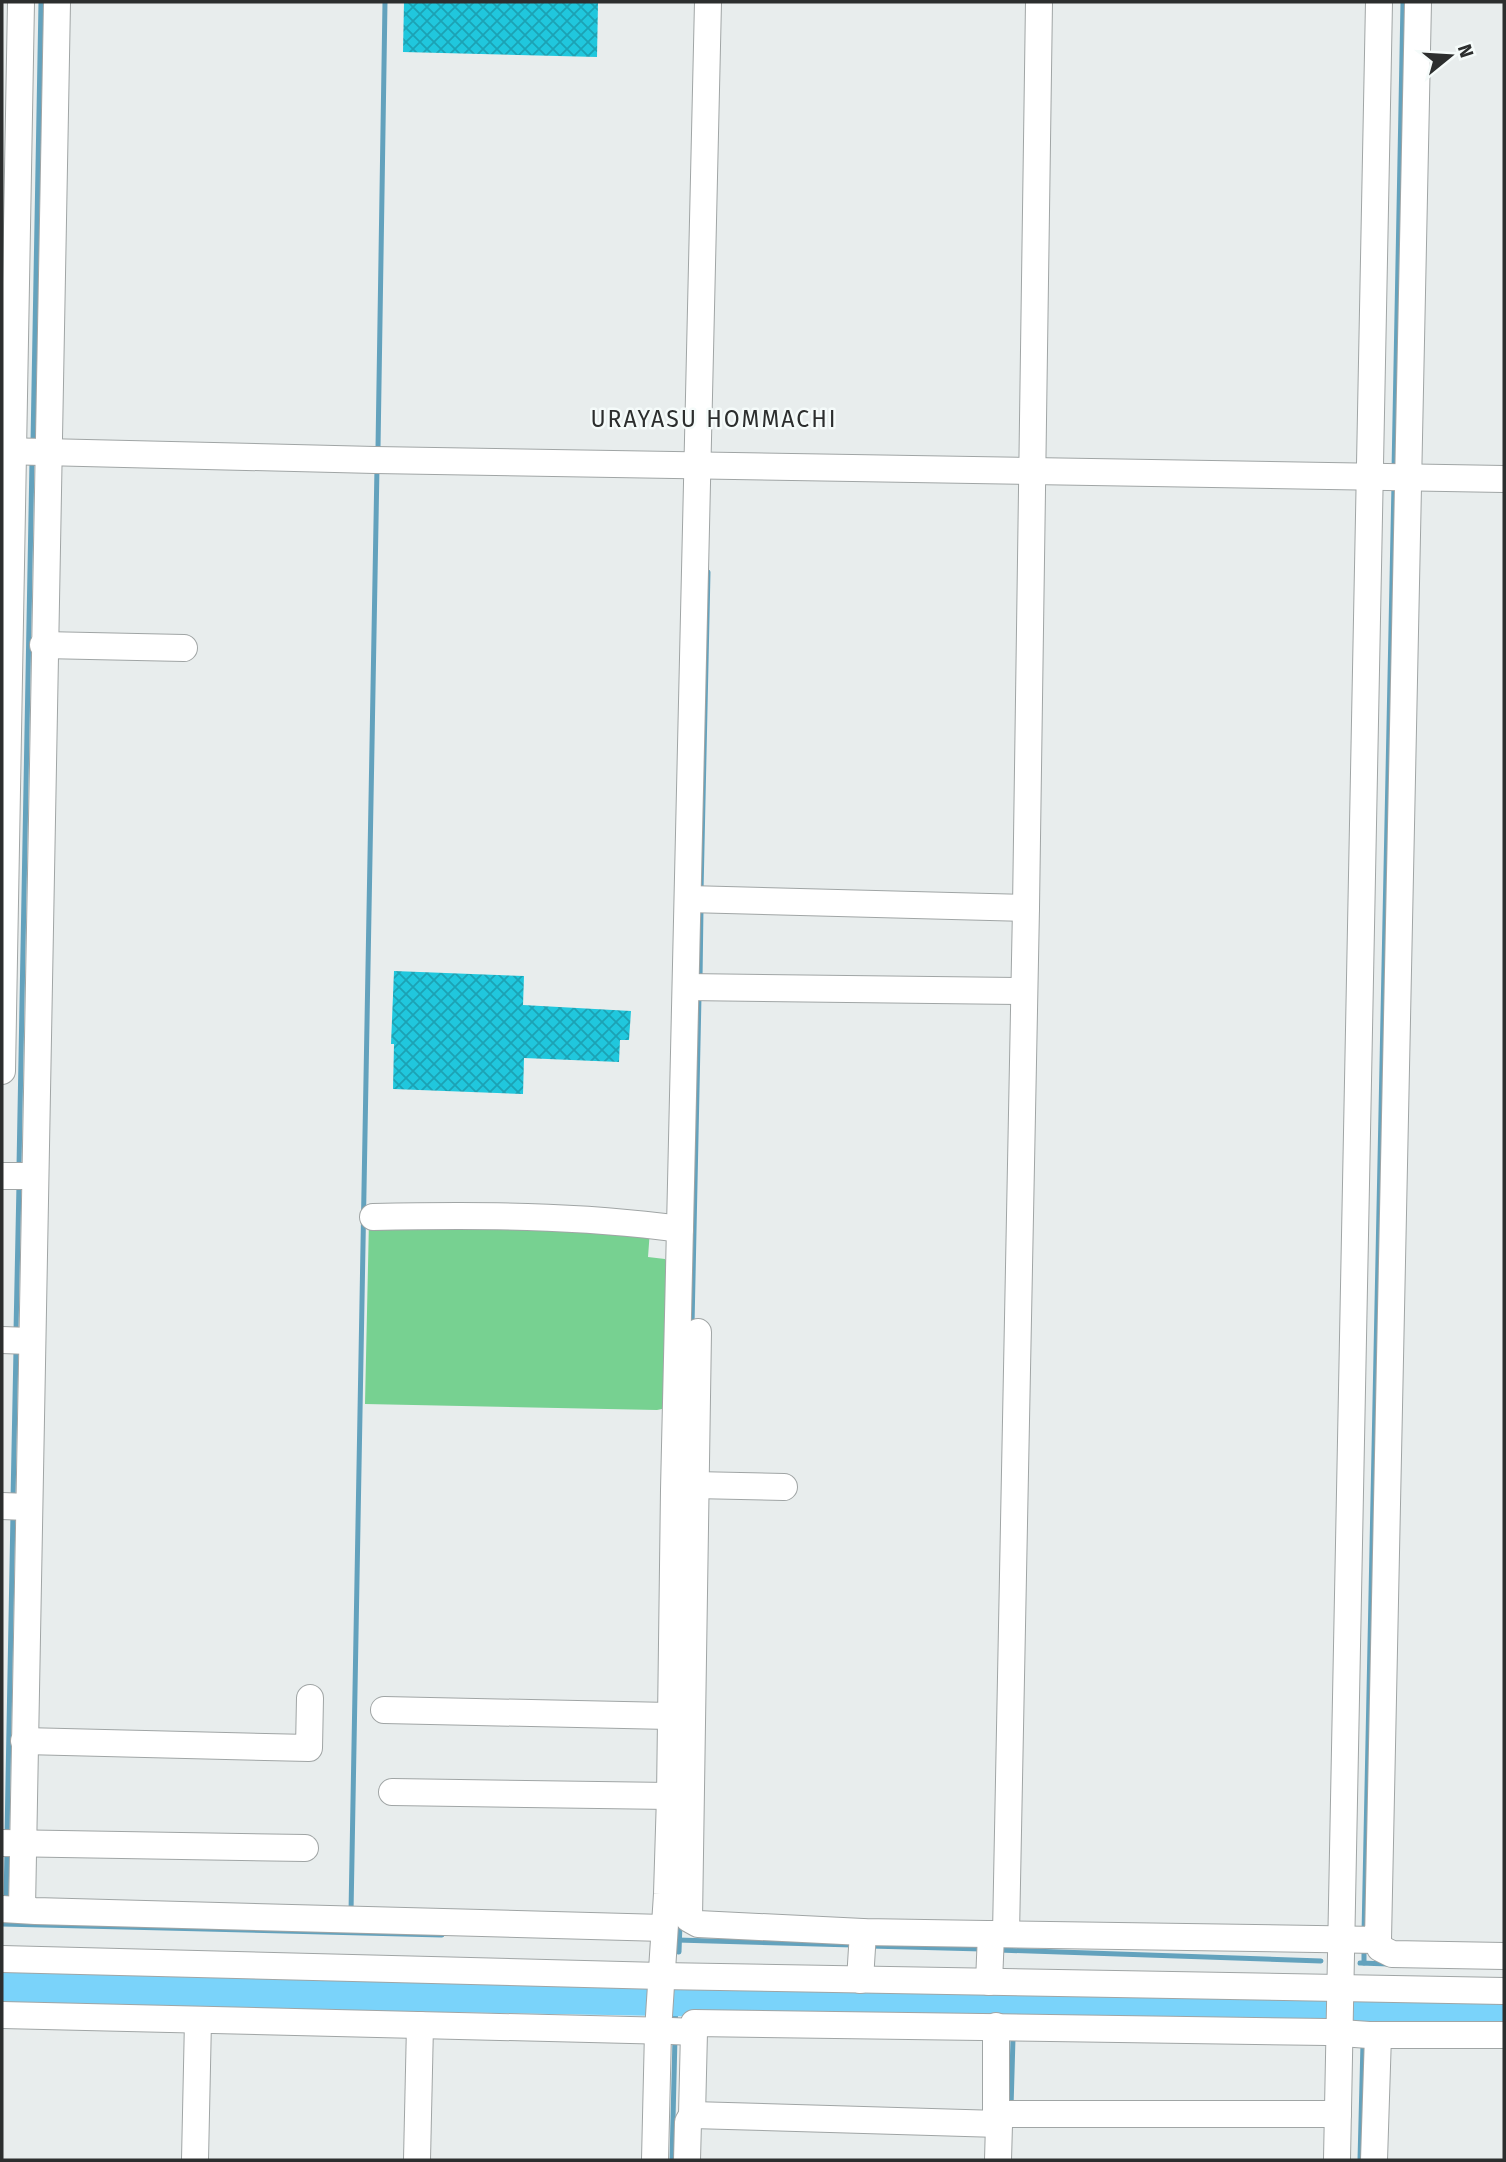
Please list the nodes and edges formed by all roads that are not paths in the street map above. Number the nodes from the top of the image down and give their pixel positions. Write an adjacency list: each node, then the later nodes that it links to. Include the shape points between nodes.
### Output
1 (21, 2): 7 (street)
2 (57, 2): 9 (street)
3 (708, 2): 10 (street)
4 (1039, 2): 11 (street)
5 (1379, 2): 12 (street)
6 (1418, 2): 12 (street)
7 (10, 112): 8 (street)
8 (8, 344): 9 (street)
9 (25, 451): 10 (street); 15 (street)
10 (697, 465): 11 (street); 16 (street)
11 (1033, 470): 12 (street); 17 (street)
12 (1392, 476): 13 (street); 43 (street); 43 (street)
13 (1504, 479)
14 (184, 648): 15 (street)
15 (30, 649): 20 (street)
16 (697, 900): 17 (street); 18 (street)
17 (1026, 908): 19 (street)
18 (695, 987): 19 (street); 24 (street)
19 (1023, 992): 42 (street)
20 (22, 1008): 21 (street); 22 (street)
21 (2, 1071)
22 (18, 1176): 26 (street)
23 (373, 1217): 24 (street, via 508,1215 616,1220)
24 (680, 1229): 27 (street)
25 (698, 1332): 27 (street)
26 (16, 1341): 30 (street)
27 (689, 1383): 29 (street)
28 (785, 1487): 29 (street)
29 (687, 1489): 34 (street)
30 (14, 1506): 31 (street)
31 (12, 1622): 35 (street)
32 (310, 1698): 35 (street, via 309,1748)
33 (384, 1710): 34 (street)
34 (679, 1722): 37 (street); 41 (street)
35 (13, 1748): 38 (street)
36 (392, 1792): 37 (street)
37 (670, 1796): 41 (street, via 667,1894)
38 (13, 1843): 39 (street); 40 (street)
39 (305, 1848)
40 (12, 1909): 41 (street, via 351,1919)
41 (675, 1921): 44 (street); 48 (street)
42 (1002, 1940): 43 (street); 44 (street); 49 (street)
43 (1361, 1940): 45 (street, via 1392,1954); 50 (street)
44 (863, 1941): 47 (street)
45 (1504, 1956)
46 (2, 1959): 48 (street)
47 (860, 1980): 48 (street); 49 (street)
48 (661, 1981): 56 (street)
49 (989, 1982): 50 (street)
50 (1341, 1988): 51 (street); 57 (street)
51 (1504, 1991)
52 (2, 2015): 53 (street)
53 (198, 2020): 54 (street); 62 (street)
54 (421, 2025): 56 (street); 63 (street)
55 (996, 2026): 56 (street, via 694,2023); 57 (street); 61 (street)
56 (673, 2029): 60 (street); 64 (street)
57 (1361, 2034): 58 (street); 59 (street); 68 (street)
58 (1504, 2035)
59 (1338, 2114): 61 (street); 67 (street)
60 (692, 2115): 61 (street); 65 (street)
61 (1004, 2116): 66 (street)
62 (195, 2160)
63 (417, 2160)
64 (655, 2160)
65 (687, 2160)
66 (998, 2160)
67 (1338, 2160)
68 (1374, 2160)

